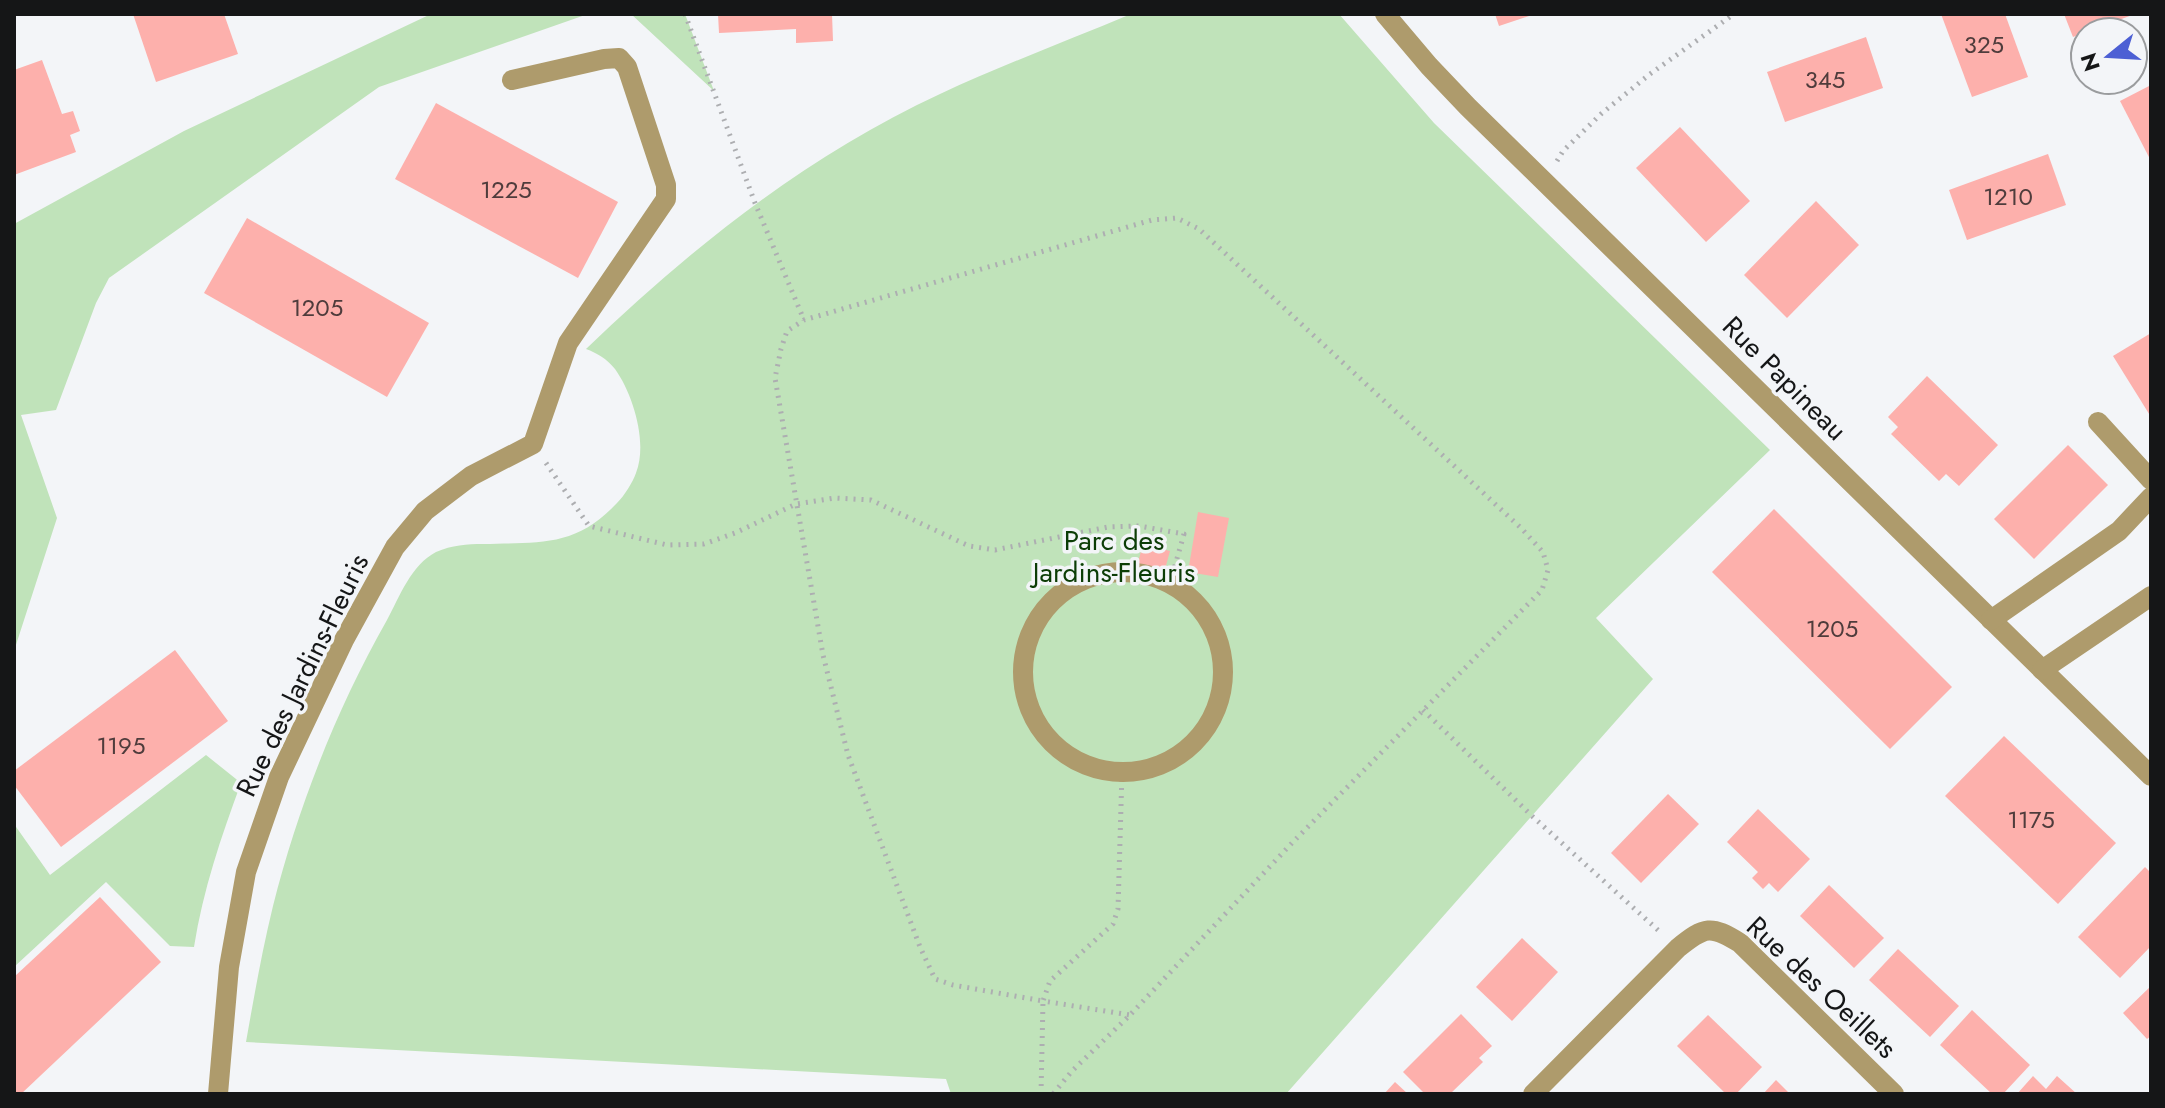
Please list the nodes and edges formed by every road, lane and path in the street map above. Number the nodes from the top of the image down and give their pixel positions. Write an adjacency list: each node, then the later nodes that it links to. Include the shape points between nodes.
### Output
1 (685, 14): 6 (path)
2 (1385, 14): 5 (street, Rue Papineau, via 1458,97)
3 (1734, 14): 5 (path, via 1601,114 1563,151)
4 (512, 80): 8 (street, via 619,58 627,67 666,185 666,199 568,343)
5 (1544, 181): 14 (street, Rue Papineau)
6 (804, 320): 11 (path, via 787,331 775,378); 16 (path, via 1152,220 1177,218 1199,229 1543,552 1548,570 1542,590)
7 (2098, 422): 9 (street)
8 (533, 444): 11 (path, via 589,526 624,536 667,545 704,544); 22 (street, Rue des Jardins-Fleuris, via 471,476 425,511 395,547 344,640 279,777 246,872 229,967)
9 (2151, 480)
10 (2151, 497): 14 (street, via 2119,531)
11 (796, 504): 12 (path, via 871,500 969,546 995,550 1108,527 1171,530 1184,534); 20 (path, via 823,655 848,755 935,979)
12 (1170, 583): 17 (street, via 1194,601 1214,631 1221,650 1222,689 1207,727 1179,755); 17 (street, via 1129,571 1077,582 1051,601 1028,637 1022,679 1034,720 1047,738 1080,763)
13 (2151, 596): 15 (street)
14 (1991, 620): 15 (street, Rue Papineau)
15 (2042, 670): 18 (street, Rue Papineau)
16 (1423, 710): 19 (path); 21 (path)
17 (1122, 772): 20 (path, via 1118,909 1113,924 1050,981)
18 (2151, 776)
19 (1678, 948): 25 (street, Rue des Oeillets); 26 (street, Rue des Oeillets, via 1698,931 1720,930 1740,943)
20 (1043, 1001): 21 (path); 23 (path)
21 (1130, 1015): 24 (path)
22 (218, 1094)
23 (1041, 1094)
24 (1053, 1094)
25 (1533, 1094)
26 (1894, 1094)

